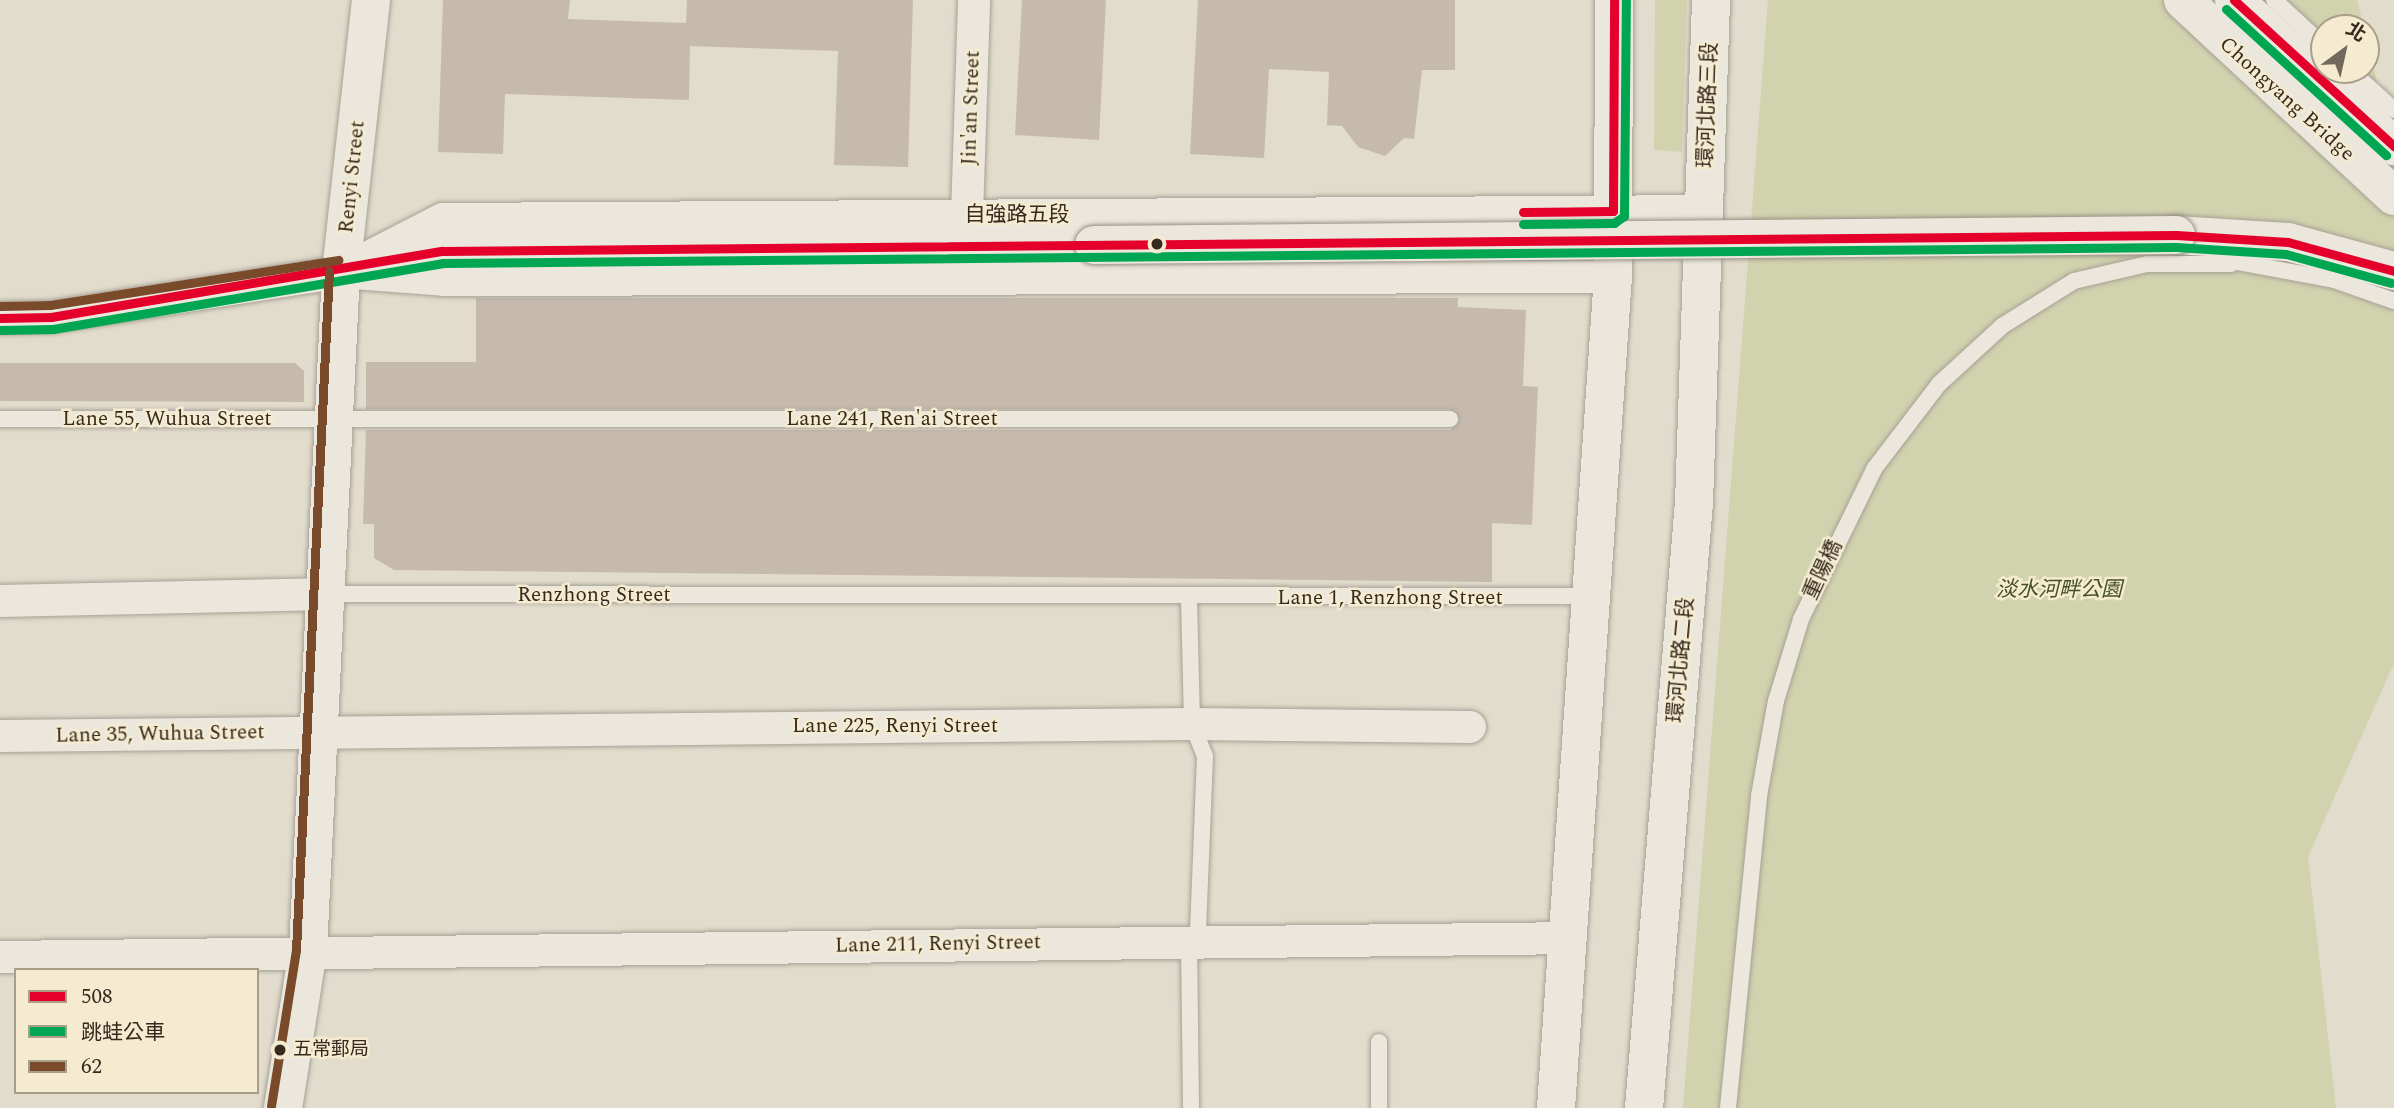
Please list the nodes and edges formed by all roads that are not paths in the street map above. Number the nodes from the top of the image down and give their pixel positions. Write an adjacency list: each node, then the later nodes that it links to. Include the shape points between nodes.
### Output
1 (371, 0): 19 (main road, Renyi Street)
2 (974, 0): 15 (street, Jin'an Street)
3 (1614, 0): 13 (main road)
4 (1711, 0): 14 (main road, 環河北路三段)
5 (2183, 0): 12 (main road, Chongyang Bridge)
6 (2234, 0): 11 (main road, Chongyang Bridge)
7 (2274, 0): 8 (lane)
8 (2310, 33)
9 (2365, 84): 10 (lane)
10 (2394, 110)
11 (2394, 146)
12 (2394, 196)
13 (1613, 211): 14 (street, 自強路五段); 15 (street, 自強路五段); 20 (main road)
14 (1705, 211): 43 (main road, 環河北路二段, via 1694,503)
15 (967, 215): 19 (street, 自強路五段, via 443,219)
16 (2176, 235): 17 (lane, 重陽橋); 18 (main road, via 2288,242); 19 (main road, bridge, via 442,251)
17 (2231, 264): 21 (lane, 重陽橋, via 2334,280); 44 (lane, 重陽橋, via 2147,264 2074,281 2002,326 1938,384 1874,469 1801,619 1776,701 1759,796)
18 (2394, 271)
19 (341, 272): 20 (street, 自強路五段, via 443,280); 22 (street, 自強路五段, via 51,317); 24 (main road, Renyi Street)
20 (1613, 277): 27 (main road)
21 (2394, 301)
22 (0, 318)
23 (0, 419): 24 (lane, Lane 55, Wuhua Street)
24 (335, 419): 25 (lane, Lane 241, Ren'ai Street); 26 (main road, Renyi Street)
25 (1450, 419)
26 (326, 594): 28 (lane, Renzhong Street); 29 (street, Renzhong Street); 32 (main road, Renyi Street)
27 (1592, 596): 28 (lane, Lane 1, Renzhong Street); 34 (main road)
28 (1189, 599): 30 (lane)
29 (0, 601)
30 (1192, 724): 31 (street, Lane 225, Renyi Street); 32 (street, Lane 225, Renyi Street); 35 (lane, via 1205,757 1198,930)
31 (1470, 727)
32 (320, 731): 33 (street, Lane 35, Wuhua Street); 36 (main road, Renyi Street)
33 (0, 736)
34 (1568, 938): 35 (street, Lane 211, Renyi Street); 42 (main road)
35 (1189, 941): 36 (street, Lane 211, Renyi Street); 40 (lane)
36 (308, 951): 37 (street, Lane 211, Renyi Street); 39 (main road, Renyi Street)
37 (0, 957)
38 (1379, 1042): 41 (lane)
39 (284, 1108)
40 (1191, 1108)
41 (1379, 1108)
42 (1556, 1108)
43 (1644, 1108)
44 (1728, 1108)

